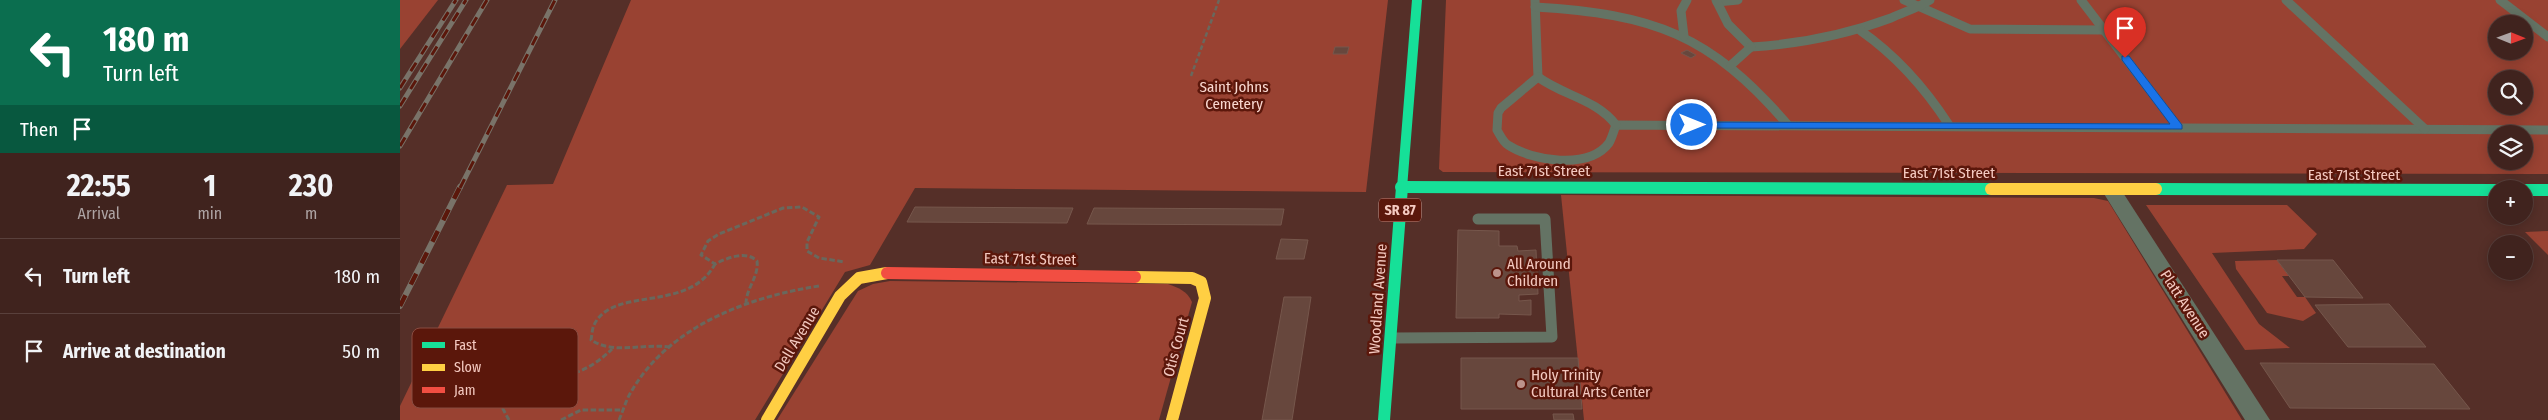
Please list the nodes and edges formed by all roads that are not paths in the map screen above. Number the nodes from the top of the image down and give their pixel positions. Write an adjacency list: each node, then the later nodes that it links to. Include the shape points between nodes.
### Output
1 (1417, 0): 25 (street, Woodland Avenue / SR 87)
2 (1686, 0): 14 (lane, via 1681,12)
3 (1738, 0): 9 (lane)
4 (1904, 0): 11 (lane)
5 (1930, 0): 11 (lane)
6 (2081, 0): 12 (lane)
7 (2286, 0): 23 (lane)
8 (2500, 0): 15 (lane)
9 (1717, 1): 16 (lane, via 1728,24)
10 (1535, 3): 14 (lane, via 1602,12); 18 (lane)
11 (1918, 7): 12 (lane, via 1970,29); 13 (lane)
12 (2104, 30): 22 (lane)
13 (1861, 31): 16 (lane, via 1822,41); 21 (lane, via 1904,64)
14 (1684, 36): 17 (lane)
15 (2548, 37)
16 (1751, 47): 17 (lane)
17 (1731, 65): 20 (lane, via 1758,89)
18 (1538, 76): 19 (lane, via 1553,87 1597,105 1609,114); 19 (lane, via 1498,113 1495,125 1508,145 1530,157 1547,160 1584,157 1608,145 1615,135)
19 (1616, 125): 20 (lane)
20 (1788, 125): 21 (lane)
21 (1949, 125): 22 (lane)
22 (2178, 127): 23 (lane)
23 (2425, 129): 24 (lane)
24 (2548, 130)
25 (1401, 186): 26 (street, East 71st Street); 33 (street, Woodland Avenue / SR 87)
26 (2111, 189): 27 (street, East 71st Street); 37 (street, Platt Avenue)
27 (2488, 190)
28 (2533, 190): 29 (street)
29 (2548, 190)
30 (1478, 219): 33 (lane, via 1544,219 1552,337)
31 (859, 278): 32 (street, East 71st Street, via 887,273 1171,276); 34 (street, Dell Avenue, via 840,296)
32 (1201, 282): 35 (street, Otis Court, via 1205,298)
33 (1390, 338): 36 (street, Woodland Avenue / SR 87)
34 (767, 420)
35 (1172, 420)
36 (1384, 420)
37 (2258, 420)

